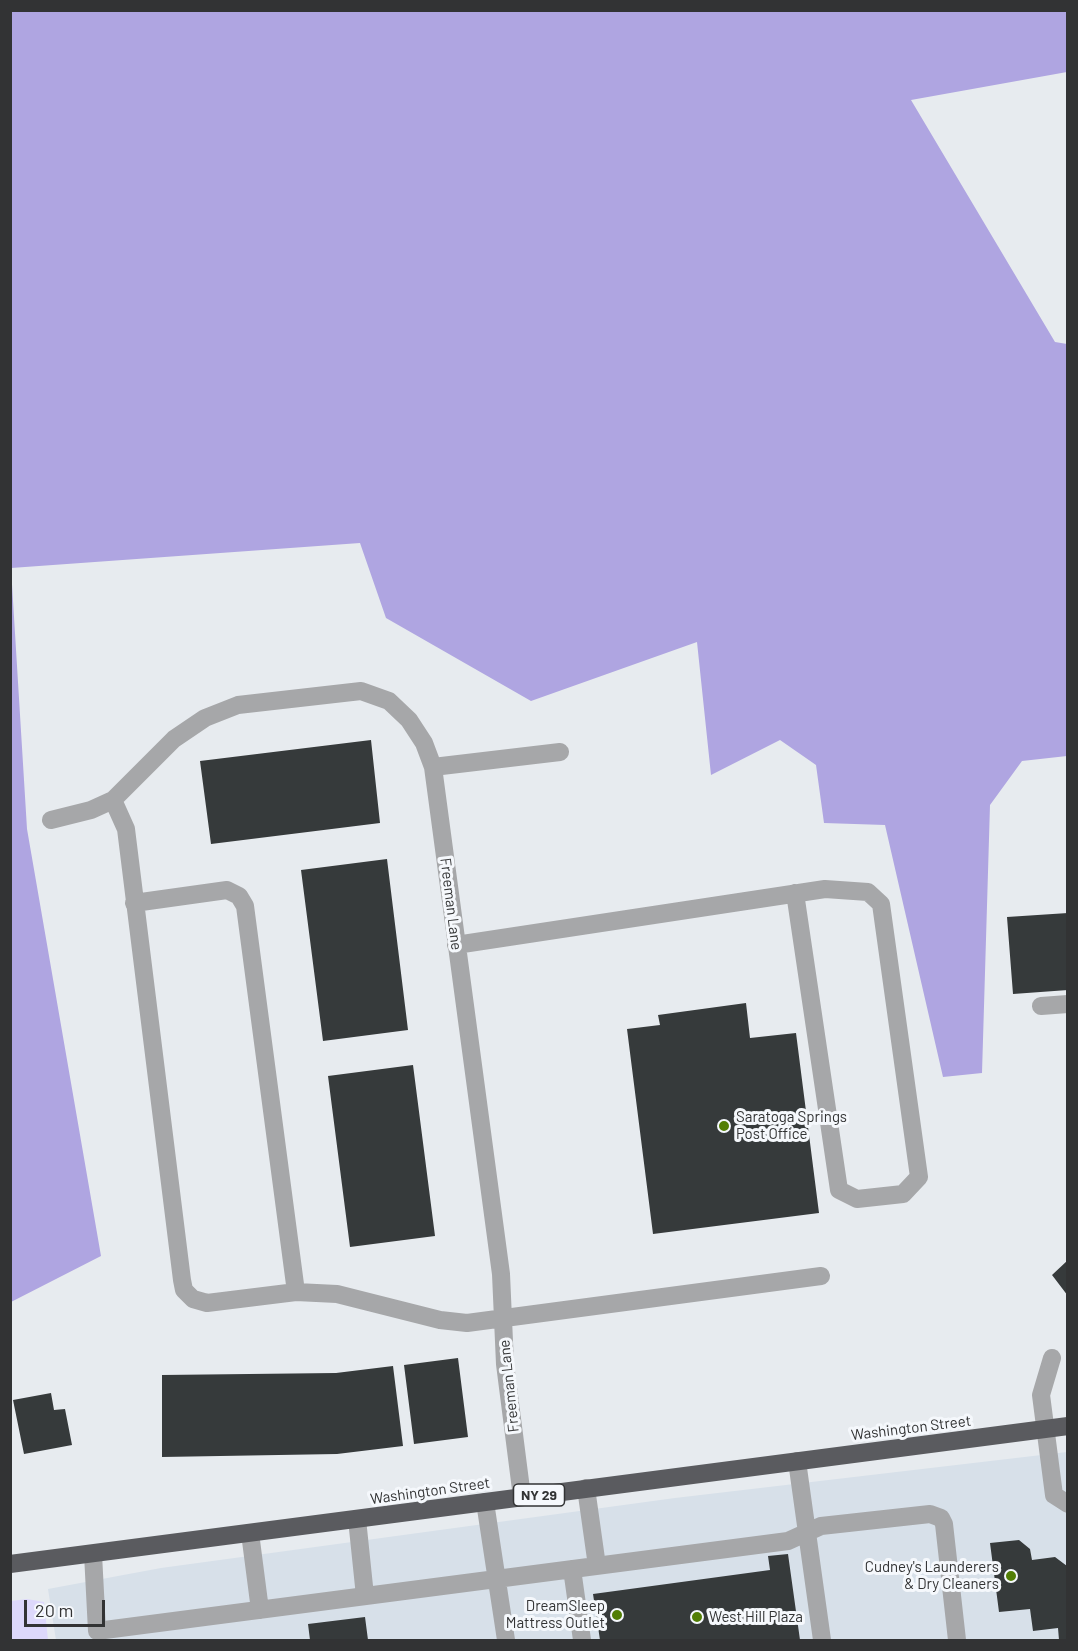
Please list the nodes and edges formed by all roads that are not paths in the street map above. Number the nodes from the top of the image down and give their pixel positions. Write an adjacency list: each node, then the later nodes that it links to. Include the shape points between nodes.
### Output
1 (560, 752): 2 (lane)
2 (433, 767): 3 (lane, Freeman Lane, via 409,720 389,701 361,691 331,693 238,705 205,718 174,739); 7 (lane, Freeman Lane)
3 (113, 800): 4 (lane, Freeman Lane); 6 (lane, via 126,829)
4 (51, 820)
5 (795, 893): 5 (lane, via 825,889 868,892 881,904 919,1178 903,1194 857,1199 839,1190); 7 (lane)
6 (135, 903): 11 (lane, via 184,1290 193,1299 207,1303); 11 (lane, via 227,890 239,896 245,906)
7 (456, 945): 12 (lane, Freeman Lane, via 501,1274)
8 (1068, 1004): 9 (lane)
9 (1041, 1006)
10 (821, 1276): 12 (lane)
11 (296, 1292): 12 (lane, via 337,1294 440,1320 467,1323)
12 (503, 1319): 18 (lane, Freeman Lane)
13 (1052, 1358): 15 (lane, via 1041,1395)
14 (1068, 1426): 15 (highway, Washington Street / NY 29)
15 (1045, 1429): 16 (highway, Washington Street / NY 29); 20 (lane, via 1054,1496)
16 (797, 1461): 17 (highway, Washington Street / NY 29); 23 (lane)
17 (586, 1488): 18 (highway, Washington Street / NY 29); 26 (lane)
18 (522, 1497): 19 (highway, Washington Street / NY 29)
19 (485, 1502): 21 (highway, Washington Street / NY 29); 28 (lane)
20 (1068, 1504)
21 (357, 1519): 22 (highway, Washington Street / NY 29); 29 (lane)
22 (250, 1533): 24 (highway, Washington Street / NY 29); 30 (lane)
23 (807, 1533): 26 (lane, via 788,1541); 33 (lane); 34 (lane, via 821,1526 930,1514 941,1518)
24 (93, 1554): 25 (highway, Washington Street / NY 29); 30 (lane, via 97,1631)
25 (10, 1564)
26 (597, 1566): 27 (lane)
27 (572, 1569): 28 (lane); 32 (lane)
28 (496, 1579): 29 (lane); 31 (lane)
29 (365, 1596): 30 (lane)
30 (260, 1610)
31 (506, 1641)
32 (582, 1641)
33 (822, 1641)
34 (957, 1641)

